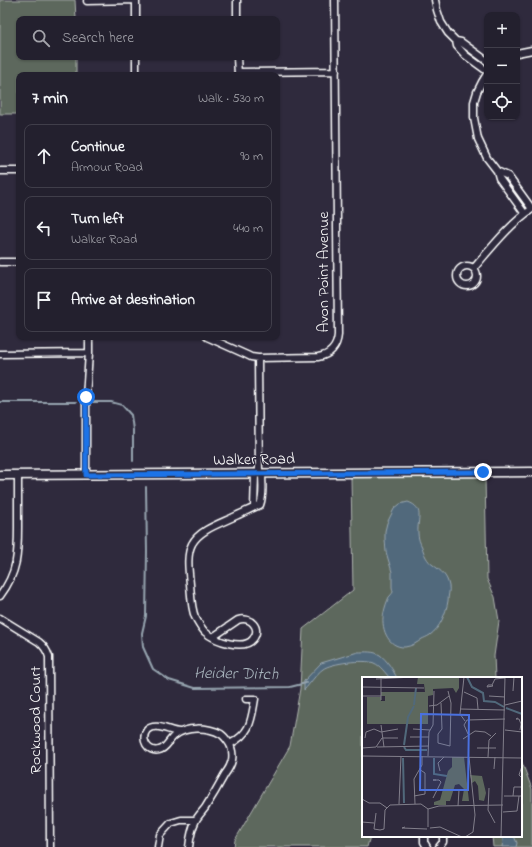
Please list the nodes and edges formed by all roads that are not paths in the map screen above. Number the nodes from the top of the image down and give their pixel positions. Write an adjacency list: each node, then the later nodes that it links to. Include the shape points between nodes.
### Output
1 (136, 0): 5 (street); 6 (street)
2 (237, 0): 7 (street)
3 (335, 0): 14 (street, Avon Point Avenue)
4 (435, 0): 8 (street, via 441,22)
5 (87, 1)
6 (136, 16)
7 (237, 16)
8 (456, 41): 11 (street); 15 (street, via 464,55)
9 (532, 50): 10 (street)
10 (520, 52)
11 (484, 59)
12 (136, 60): 16 (street)
13 (237, 60): 17 (street)
14 (336, 71): 18 (street); 32 (street, Avon Point Avenue, via 336,345 324,356)
15 (484, 71)
16 (136, 72)
17 (238, 72)
18 (280, 72)
19 (484, 78): 22 (street, via 474,102 474,118 480,146)
20 (16, 170): 21 (street)
21 (0, 171)
22 (497, 171): 23 (street, via 508,176); 24 (street, via 499,178)
23 (532, 209): 24 (street)
24 (525, 214): 27 (street, via 506,231)
25 (0, 262): 26 (street)
26 (16, 262)
27 (474, 268)
28 (89, 340): 30 (street)
29 (214, 340): 32 (street, Avon Point Avenue)
30 (89, 353): 31 (street); 37 (street)
31 (0, 354)
32 (258, 358): 34 (street)
33 (532, 472): 34 (street, Walker Road)
34 (259, 474): 37 (street, Walker Road); 40 (street, via 254,507 206,530 191,545 189,570 192,606 199,624)
35 (0, 475): 36 (street, Walker Road)
36 (18, 475): 37 (street, Walker Road); 38 (street, via 18,553 13,574)
37 (86, 475)
38 (0, 596)
39 (0, 618): 47 (street, Rockwood Court, via 39,642 49,657)
40 (213, 637): 40 (street, via 222,642 243,643 253,639 256,629 253,623 245,618)
41 (246, 699): 43 (street, via 255,699 250,723 245,734)
42 (179, 732): 42 (street, via 152,727 146,731 144,742 148,748 159,750); 43 (street, via 188,729 212,730 222,735)
43 (230, 744): 44 (street, via 232,762)
44 (196, 820): 48 (street, via 171,823 160,835); 49 (street)
45 (424, 837): 50 (street)
46 (443, 837): 51 (street)
47 (50, 847)
48 (158, 847)
49 (189, 847)
50 (427, 847)
51 (439, 847)

